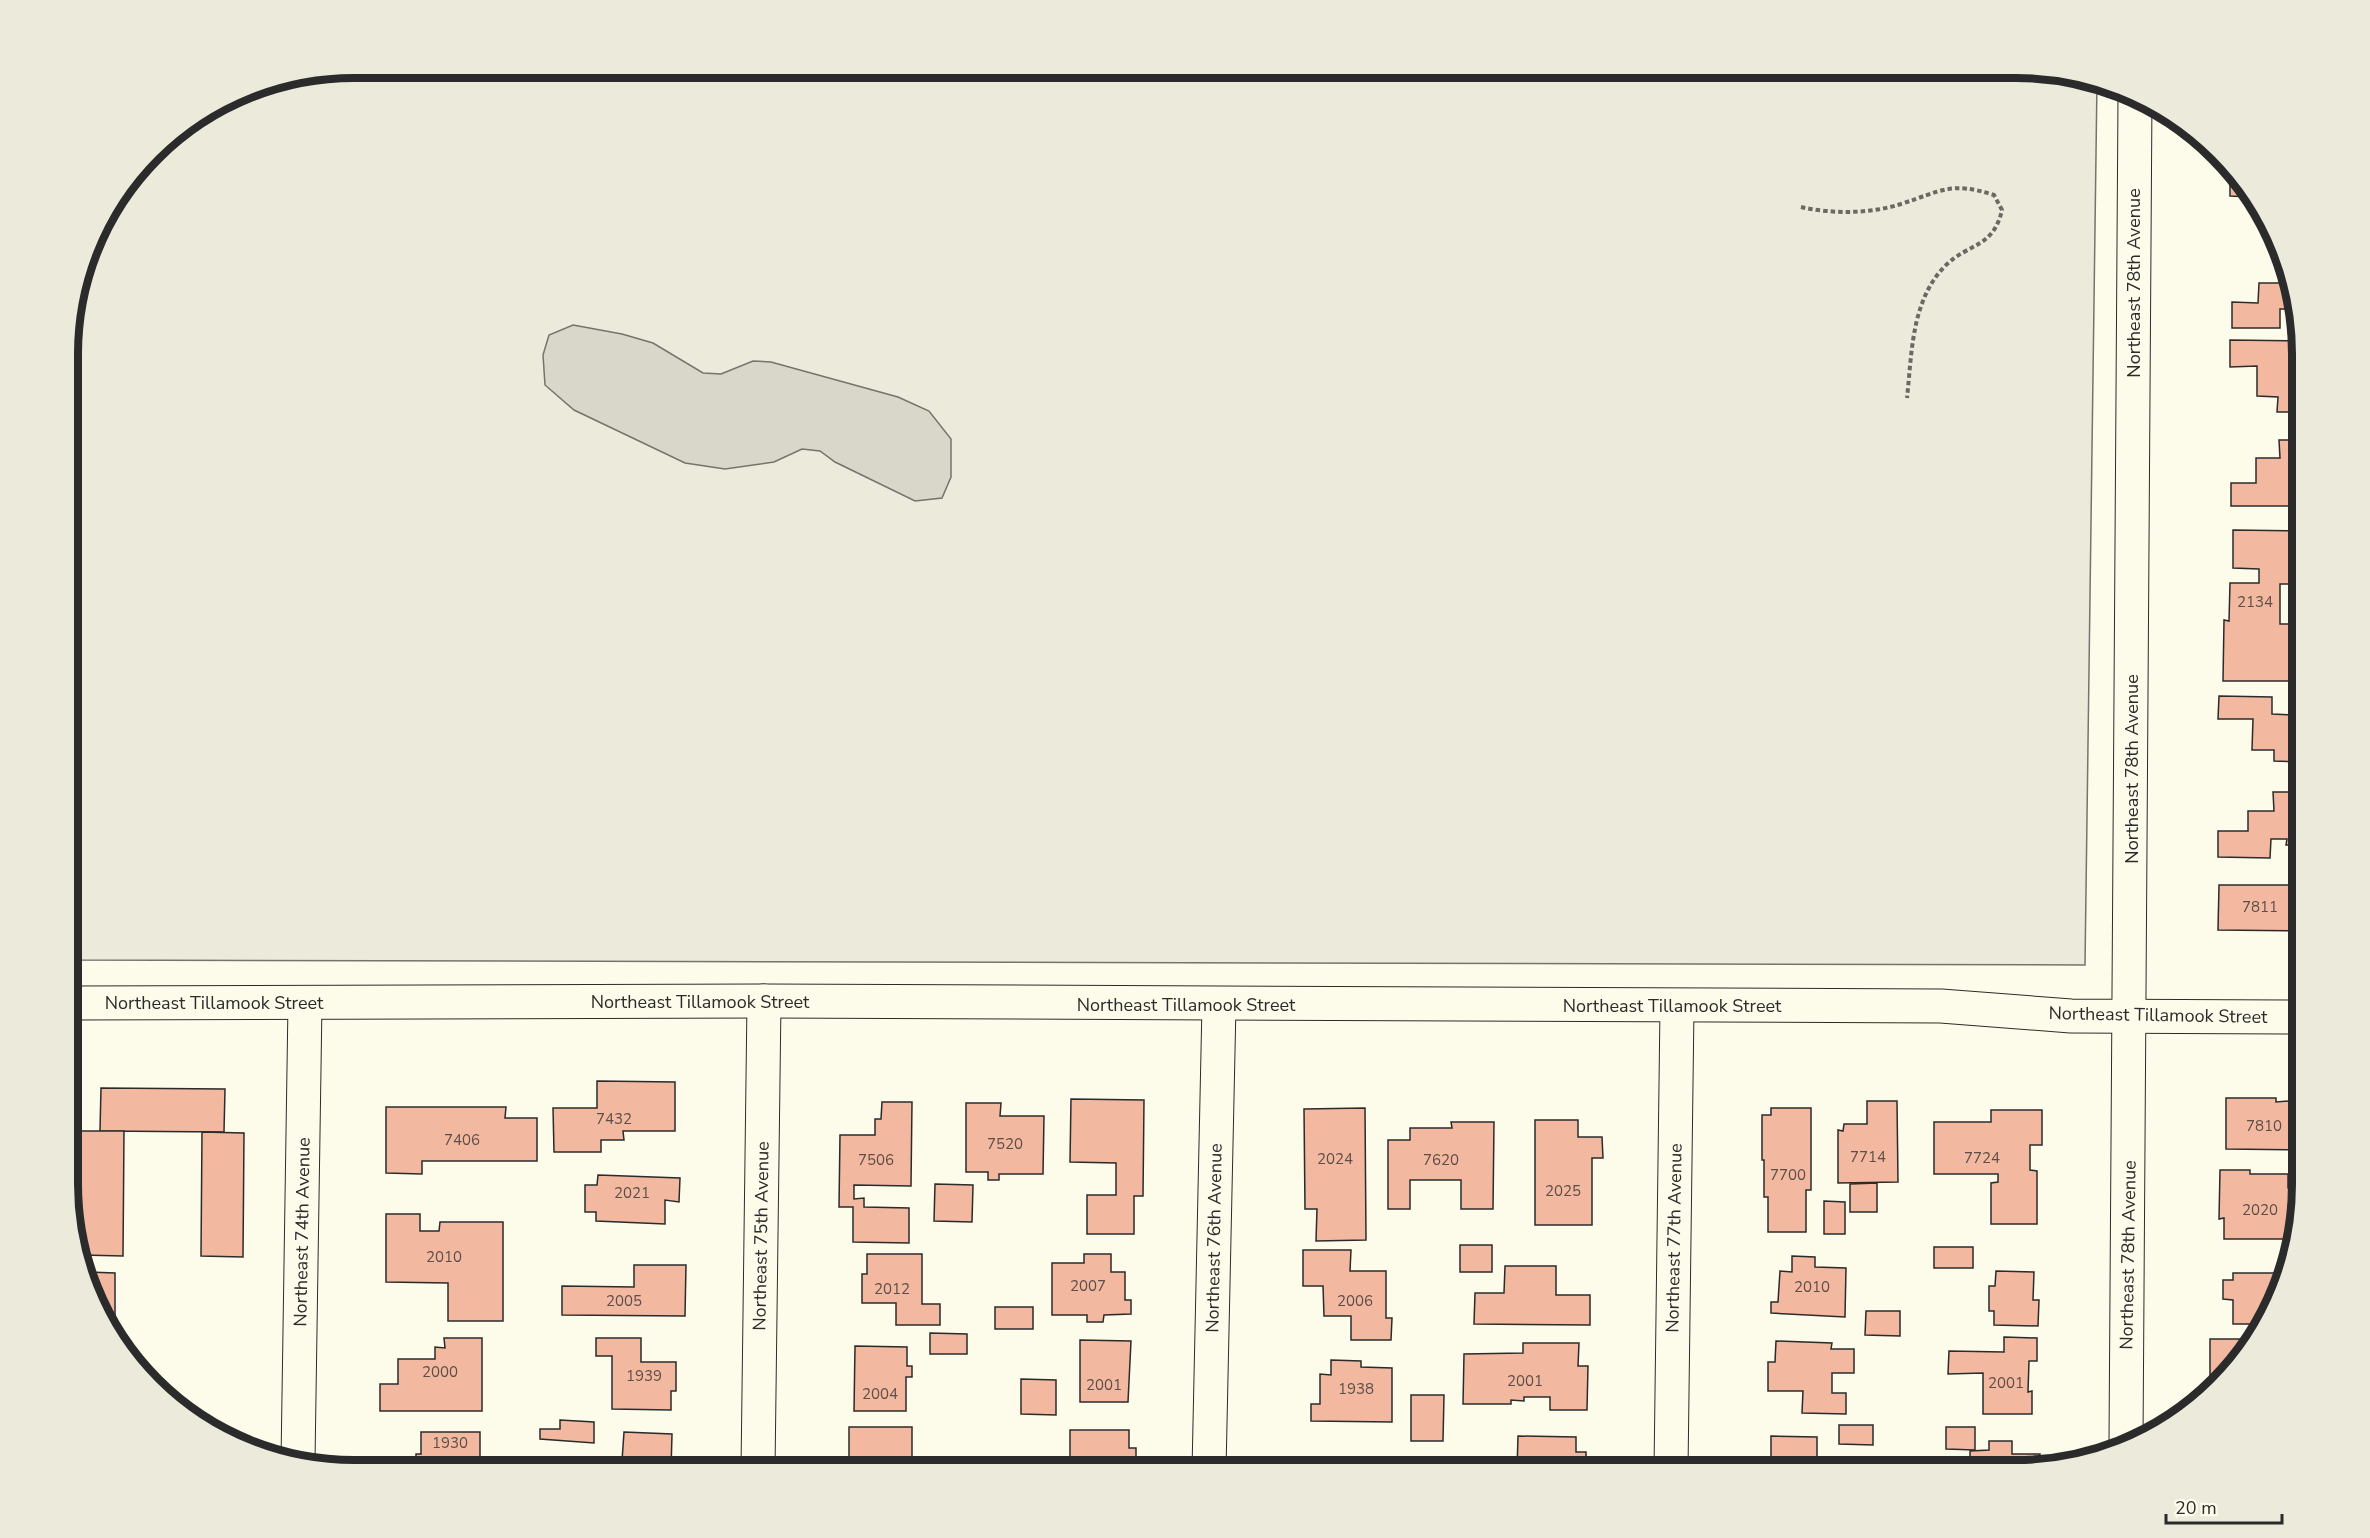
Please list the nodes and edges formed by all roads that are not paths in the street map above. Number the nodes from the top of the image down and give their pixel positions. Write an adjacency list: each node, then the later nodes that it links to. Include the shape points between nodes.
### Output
1 (2134, 105): 7 (street, Northeast 78th Avenue)
2 (764, 1001): 4 (street, Northeast Tillamook Street); 5 (street, Northeast Tillamook Street); 11 (street, Northeast 75th Avenue)
3 (78, 1003): 4 (street, Northeast Tillamook Street)
4 (305, 1003): 10 (street, Northeast 74th Avenue)
5 (1219, 1005): 6 (street, Northeast Tillamook Street); 12 (street, Northeast 76th Avenue)
6 (1677, 1007): 7 (street, Northeast Tillamook Street, via 1941,1006); 13 (street, Northeast 77th Avenue)
7 (2131, 1017): 8 (street, Northeast Tillamook Street); 9 (street, Northeast 78th Avenue)
8 (2292, 1017)
9 (2126, 1437)
10 (298, 1455)
11 (759, 1460)
12 (1209, 1460)
13 (1671, 1460)

